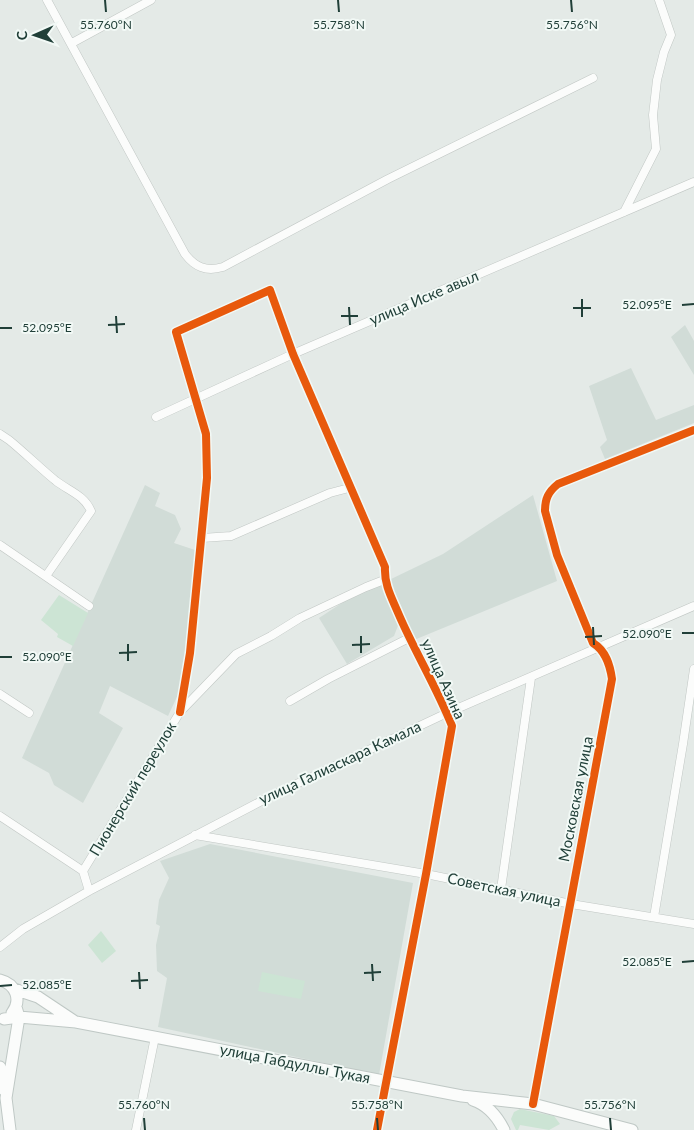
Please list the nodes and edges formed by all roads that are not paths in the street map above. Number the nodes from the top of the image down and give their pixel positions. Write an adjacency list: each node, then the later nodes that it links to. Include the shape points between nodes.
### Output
1 (47, 0): 4 (street)
2 (151, 0): 4 (street)
3 (659, 0): 7 (street, via 671,35 657,80 653,115 656,150)
4 (72, 43): 5 (street, via 184,254 197,266 208,269 222,267 388,179)
5 (593, 78)
6 (694, 182): 7 (street, улица Иске авыл)
7 (624, 212): 8 (street, улица Иске авыл)
8 (293, 354): 9 (street, улица Иске авыл); 9 (street, улица Азина, via 270,290 176,332); 13 (street, улица Азина)
9 (196, 398): 10 (street, улица Иске авыл); 14 (street, via 206,434 207,478)
10 (156, 417)
11 (694, 430): 21 (street, Московская улица, via 558,484 547,495 545,511 557,555 593,643)
12 (0, 434): 16 (street, via 58,482 77,493 91,511)
13 (349, 488): 14 (street, via 330,493 231,536); 17 (street, улица Азина, via 384,568)
14 (202, 538): 26 (street, via 190,653)
15 (0, 546): 16 (street)
16 (46, 576): 18 (street)
17 (384, 580): 20 (street, улица Азина); 26 (street, Пионерский переулок, via 300,618 236,654)
18 (89, 606)
19 (694, 606): 21 (street, улица Галиаскара Камала)
20 (409, 638): 25 (street); 28 (street, улица Азина)
21 (599, 647): 23 (street, улица Галиаскара Камала); 35 (street, Московская улица, via 610,668 611,688)
22 (694, 668): 36 (street)
23 (531, 678): 28 (street, улица Галиаскара Камала); 33 (street)
24 (0, 694): 27 (street)
25 (290, 701)
26 (180, 712): 31 (street, Пионерский переулок)
27 (29, 713)
28 (447, 713): 30 (street, улица Галиаскара Камала, via 273,795); 32 (street, улица Азина, via 452,726)
29 (0, 816): 31 (street)
30 (195, 836): 32 (street, Советская улица); 34 (street, улица Галиаскара Камала)
31 (84, 872): 34 (street)
32 (426, 874): 33 (street, Советская улица); 45 (street, улица Азина)
33 (501, 889): 35 (street, Советская улица)
34 (89, 891): 38 (street, улица Галиаскара Камала, via 23,929)
35 (571, 904): 36 (street, Советская улица); 49 (street, Московская улица)
36 (654, 917): 37 (street, Советская улица)
37 (694, 924)
38 (0, 947)
39 (5, 981): 40 (main road, via 17,1001); 42 (main road, улица Габдуллы Тукая, via 38,997)
40 (18, 1012): 41 (main road); 42 (main road, улица Габдуллы Тукая); 47 (main road)
41 (2, 1020)
42 (76, 1022): 43 (main road, улица Габдуллы Тукая)
43 (155, 1037): 45 (main road, улица Габдуллы Тукая); 52 (street)
44 (0, 1067): 47 (main road)
45 (386, 1082): 46 (main road, улица Габдуллы Тукая); 53 (street, улица Азина)
46 (462, 1096): 48 (main road, улица Габдуллы Тукая); 50 (main road, via 486,1106)
47 (6, 1098): 51 (main road)
48 (518, 1102): 49 (main road, улица Габдуллы Тукая); 50 (main road, via 506,1105 502,1113)
49 (533, 1104): 54 (main road, улица Габдуллы Тукая)
50 (503, 1127)
51 (10, 1130)
52 (136, 1130)
53 (377, 1130)
54 (632, 1130)

